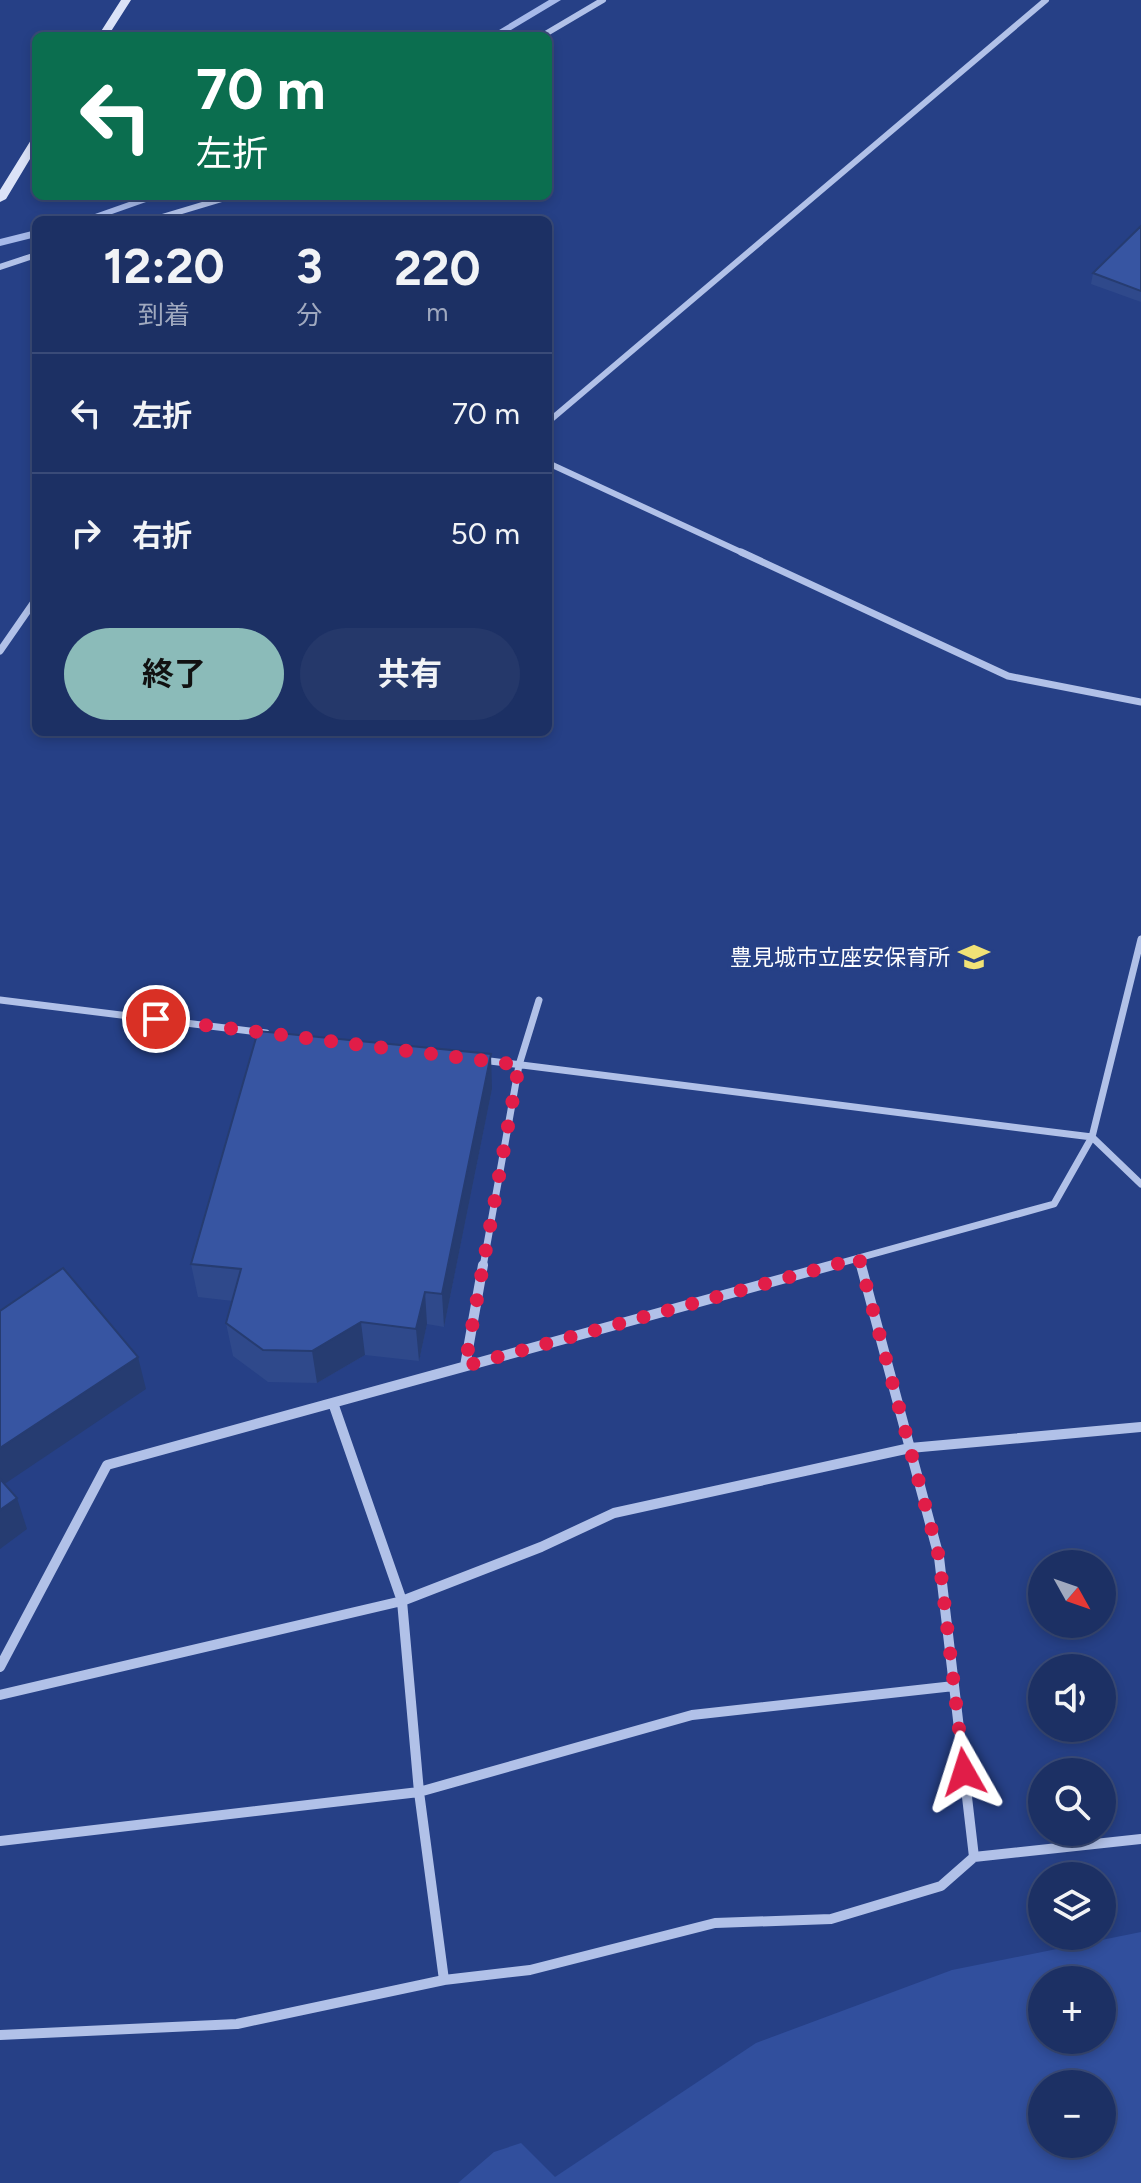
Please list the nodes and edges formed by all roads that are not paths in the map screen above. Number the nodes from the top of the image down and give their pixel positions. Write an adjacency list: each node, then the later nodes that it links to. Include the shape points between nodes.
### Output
1 (126, 0): 4 (street)
2 (603, 0): 5 (street)
3 (1046, 0): 12 (street)
4 (106, 32)
5 (549, 32)
6 (32, 147): 7 (street)
7 (0, 199)
8 (219, 200): 9 (street)
9 (165, 216)
10 (32, 256): 11 (street)
11 (0, 267)
12 (552, 419)
13 (552, 465): 16 (street, via 1008,676)
14 (32, 605): 15 (street)
15 (0, 651)
16 (1141, 702)
17 (1141, 939): 23 (street)
18 (0, 1000): 20 (street)
19 (539, 1000): 22 (street)
20 (269, 1034)
21 (472, 1059): 22 (street)
22 (519, 1065): 23 (street); 26 (street)
23 (1092, 1137): 24 (street); 25 (street, via 1054,1204)
24 (1141, 1184)
25 (859, 1258): 26 (street); 29 (street)
26 (465, 1366): 27 (street)
27 (333, 1403): 30 (street); 31 (street, via 107,1465)
28 (1141, 1427): 29 (street)
29 (910, 1448): 30 (street, via 614,1513); 32 (street, via 939,1557)
30 (402, 1601): 33 (street); 34 (street)
31 (0, 1667)
32 (954, 1686): 34 (street, via 692,1715); 37 (street)
33 (0, 1695)
34 (419, 1792): 36 (street); 38 (street)
35 (1141, 1839): 37 (street)
36 (0, 1841)
37 (974, 1857): 38 (street, via 941,1886 831,1919 715,1923 530,1970)
38 (444, 1980): 39 (street, via 237,2024)
39 (0, 2035)

